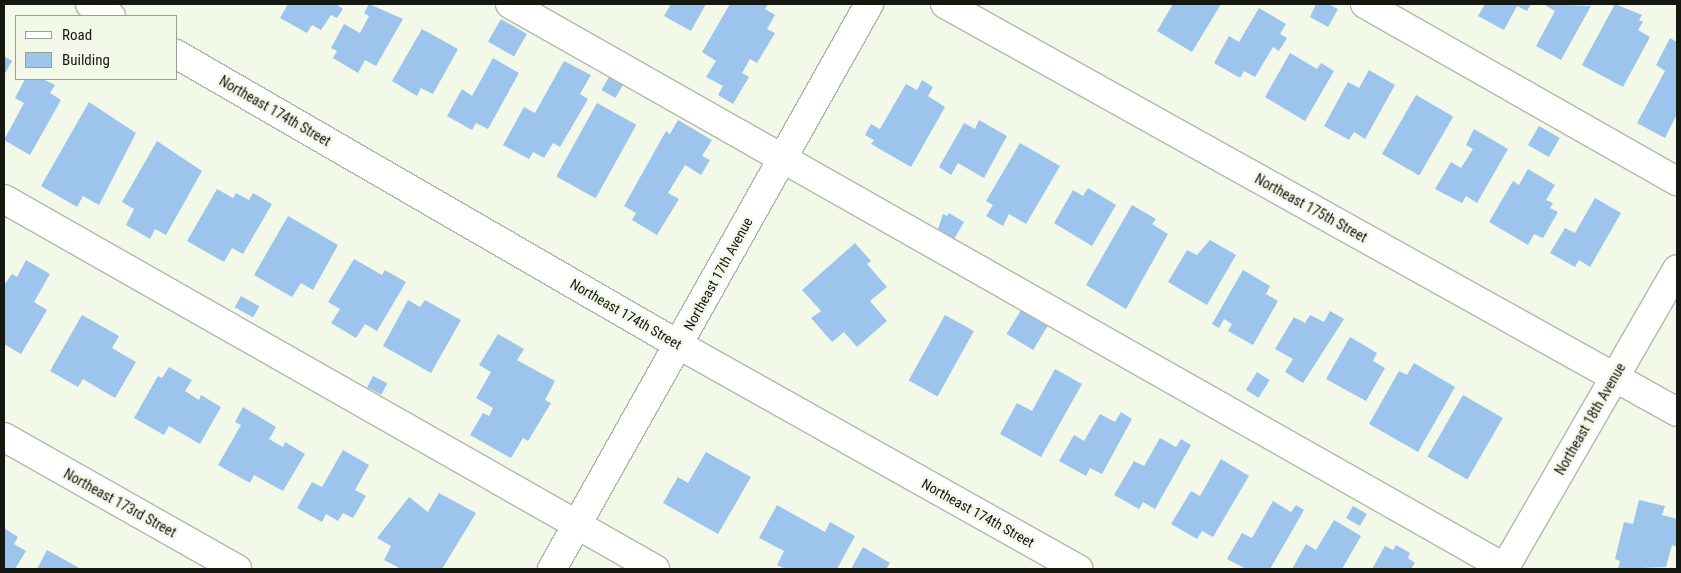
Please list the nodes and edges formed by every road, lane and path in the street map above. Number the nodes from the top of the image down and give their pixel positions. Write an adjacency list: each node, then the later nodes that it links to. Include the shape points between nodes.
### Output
1 (90, 4): 6 (street)
2 (510, 4): 8 (street)
3 (869, 4): 8 (street, Northeast 17th Avenue)
4 (945, 4): 13 (street, Northeast 175th Street)
5 (1365, 4): 9 (street)
6 (109, 15)
7 (178, 55): 12 (street, Northeast 174th Street)
8 (783, 157): 12 (street, Northeast 17th Avenue); 21 (street)
9 (1677, 181)
10 (4, 199): 16 (street)
11 (1677, 268): 13 (street, Northeast 18th Avenue)
12 (679, 345): 16 (street, Northeast 17th Avenue); 20 (street, Northeast 174th Street)
13 (1613, 377): 14 (street, Northeast 175th Street); 21 (street, Northeast 18th Avenue)
14 (1677, 412)
15 (4, 438): 17 (street, Northeast 173rd Street)
16 (577, 525): 18 (street, Northeast 17th Avenue); 19 (street)
17 (237, 569)
18 (552, 569)
19 (655, 569)
20 (1078, 569)
21 (1505, 569)

